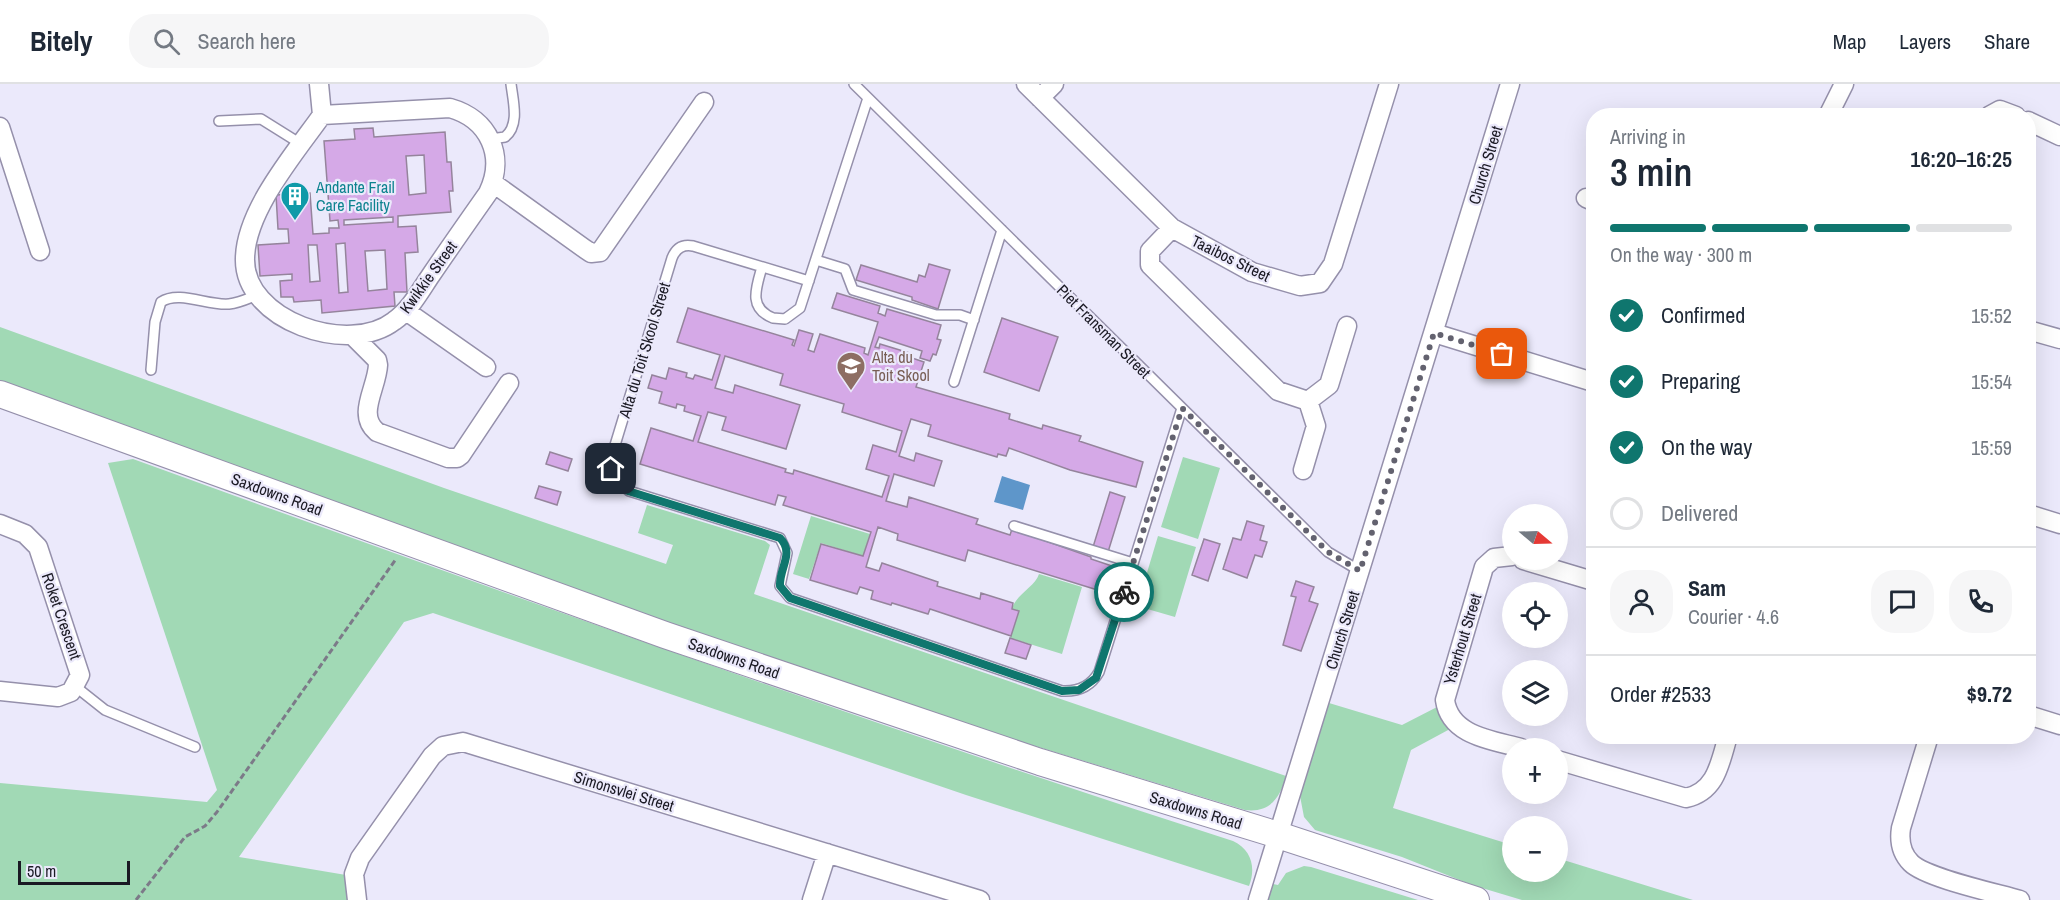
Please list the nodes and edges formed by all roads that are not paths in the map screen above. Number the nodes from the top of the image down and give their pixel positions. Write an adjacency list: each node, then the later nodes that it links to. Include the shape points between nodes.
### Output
1 (319, 84): 13 (street)
2 (511, 84): 18 (lane, via 512,130 505,137)
3 (854, 84): 9 (lane, Piet Fransman Street)
4 (1026, 84): 10 (street, Taaibos Street)
5 (1054, 84): 10 (street)
6 (1389, 84): 22 (street, Taaibos Street, via 1333,264 1320,283 1300,286 1252,272)
7 (1510, 84): 33 (street, Church Street)
8 (1844, 84): 12 (street)
9 (868, 98): 23 (lane, Piet Fransman Street); 25 (lane)
10 (1040, 98): 22 (street, Taaibos Street)
11 (704, 102): 21 (street, via 600,252 585,249)
12 (1832, 108)
13 (322, 115): 18 (street, via 450,108 471,116); 19 (street)
14 (219, 121): 19 (lane, via 261,119)
15 (2036, 126): 17 (street)
16 (0, 127): 20 (street)
17 (2060, 136)
18 (491, 139): 21 (street, via 497,166)
19 (302, 144): 28 (street, via 261,206 249,234 246,270)
20 (8, 180): 24 (street)
21 (493, 183): 29 (street, Kwikkie Street)
22 (1172, 228): 42 (street, via 1150,252 1153,269 1278,391)
23 (1002, 230): 30 (lane); 43 (lane, Piet Fransman Street)
24 (40, 250)
25 (816, 260): 27 (lane); 30 (lane, via 845,269 853,290 936,315 960,315)
26 (762, 267): 27 (lane, Alta du Toit Skool Street); 27 (lane, via 755,299 761,311 773,318 785,319 796,313); 50 (lane, Alta du Toit Skool Street, via 689,245 674,253 612,455 612,476 622,487 780,538 787,553 780,586 790,598 1062,691 1087,686 1099,672)
27 (809, 281)
28 (256, 295): 34 (street, Kwikkie Street, via 296,324); 37 (lane, via 227,304 175,297 161,302 155,322)
29 (405, 311): 34 (street, Kwikkie Street, via 384,328); 36 (street)
30 (974, 320): 39 (lane)
31 (1347, 326): 42 (street, via 1329,385)
32 (2036, 332): 35 (street)
33 (1434, 333): 38 (street); 52 (street, Church Street)
34 (353, 336): 40 (street, via 378,365 367,416 371,428 448,458 461,455)
35 (2060, 339)
36 (486, 368)
37 (151, 370)
38 (1586, 380)
39 (954, 382)
40 (509, 383)
41 (0, 394): 63 (street, Saxdowns Road, via 664,635 1040,762)
42 (1308, 401): 44 (street, via 1316,426)
43 (1182, 408): 50 (lane, Alta du Toit Skool Street); 52 (lane, Piet Fransman Street, via 1328,552)
44 (1303, 470)
45 (2036, 516): 47 (street)
46 (0, 524): 54 (street, Roket Crescent, via 25,534 38,547 79,668)
47 (2060, 524)
48 (1014, 526): 50 (lane)
49 (1502, 558): 58 (street, Ysterhout Street, via 1482,573 1445,700 1449,715 1460,728)
50 (1133, 563)
51 (1556, 570): 53 (street)
52 (1360, 571): 63 (street, Church Street)
53 (1586, 579)
54 (76, 687): 55 (street, via 58,697); 61 (lane, via 105,710)
55 (0, 691)
56 (2036, 718): 57 (street)
57 (2060, 725)
58 (1502, 742)
59 (1725, 744): 62 (street, via 1712,783 1701,793 1686,798)
60 (1927, 744): 70 (street, via 1901,828 1900,843 1906,857 1925,871)
61 (195, 747)
62 (1568, 763)
63 (1278, 835): 68 (street, Church Street); 69 (street, Saxdowns Road)
64 (827, 853): 65 (street, Simonsvlei Street, via 456,742 443,746 432,756 360,858 353,881); 66 (street); 67 (street, Simonsvlei Street)
65 (357, 900)
66 (812, 900)
67 (980, 900)
68 (1258, 900)
69 (1476, 900)
70 (2020, 900)

